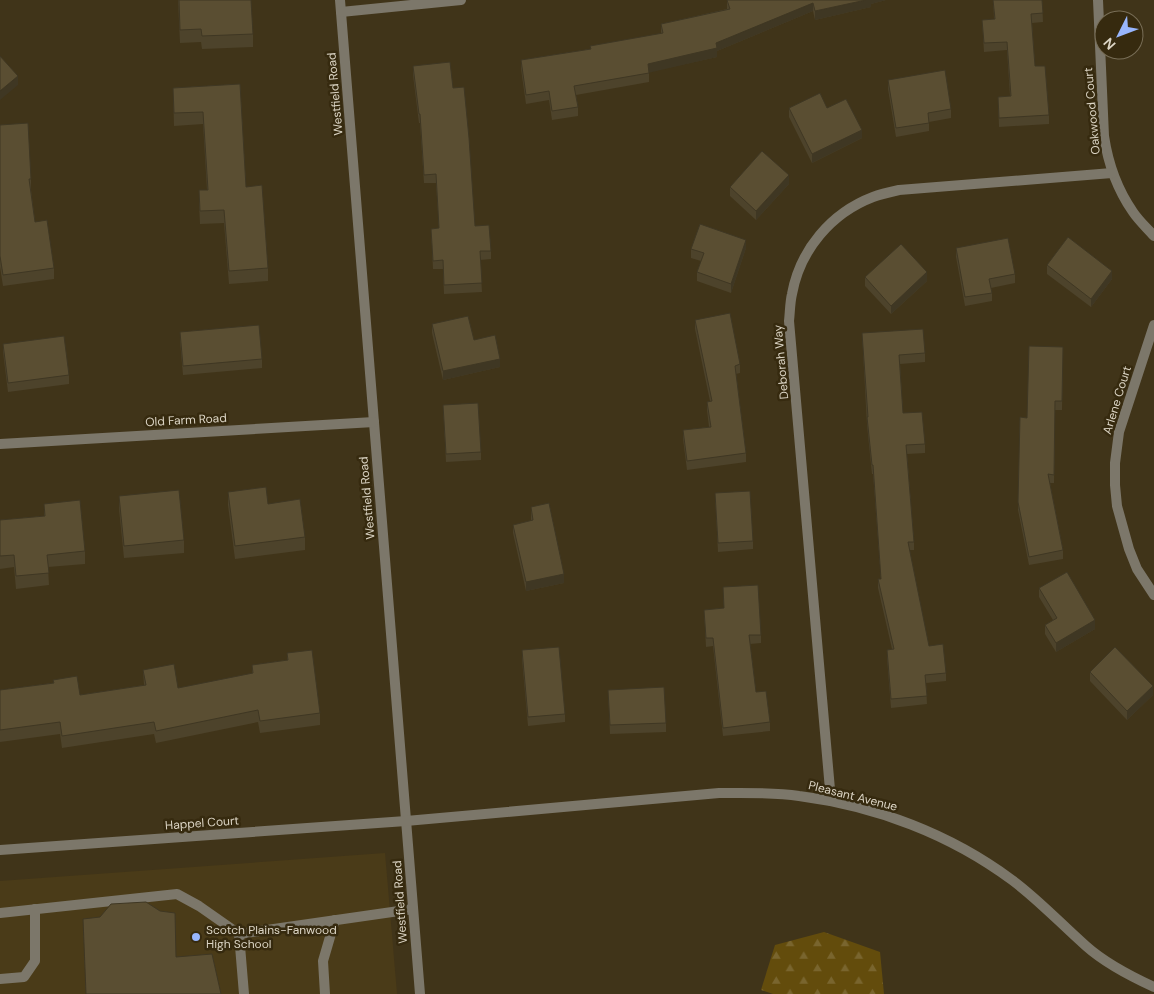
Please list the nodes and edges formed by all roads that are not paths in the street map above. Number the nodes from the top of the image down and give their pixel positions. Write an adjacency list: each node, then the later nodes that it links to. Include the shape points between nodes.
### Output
1 (340, 0): 4 (street, Westfield Road)
2 (461, 0): 4 (street)
3 (1098, 0): 5 (street, Oakwood Court, via 1104,136)
4 (340, 12): 8 (street, Westfield Road)
5 (1112, 174): 6 (street, Oakwood Court, via 1133,213); 11 (street, Deborah Way, via 899,190 873,197 849,208 828,225 811,245 799,268 791,294 789,321)
6 (1154, 236)
7 (1154, 325): 10 (street, Arlene Court, via 1119,432 1115,485 1128,549)
8 (374, 422): 9 (street, Old Farm Road); 12 (street, Westfield Road)
9 (0, 444)
10 (1154, 595)
11 (831, 801): 12 (street, Pleasant Avenue, via 798,795 719,793); 20 (street, Pleasant Avenue, via 889,816 973,854 1012,880 1087,947 1140,981)
12 (406, 821): 13 (street, Happel Court); 15 (street, Westfield Road)
13 (0, 850)
14 (34, 909): 16 (street); 18 (street, via 177,894); 19 (street, via 35,961 24,976)
15 (413, 909): 17 (street); 23 (street, Westfield Road)
16 (0, 913)
17 (336, 920): 18 (street); 22 (street, via 323,961)
18 (239, 934): 21 (street)
19 (0, 979)
20 (1154, 986)
21 (244, 994)
22 (325, 994)
23 (420, 994)

